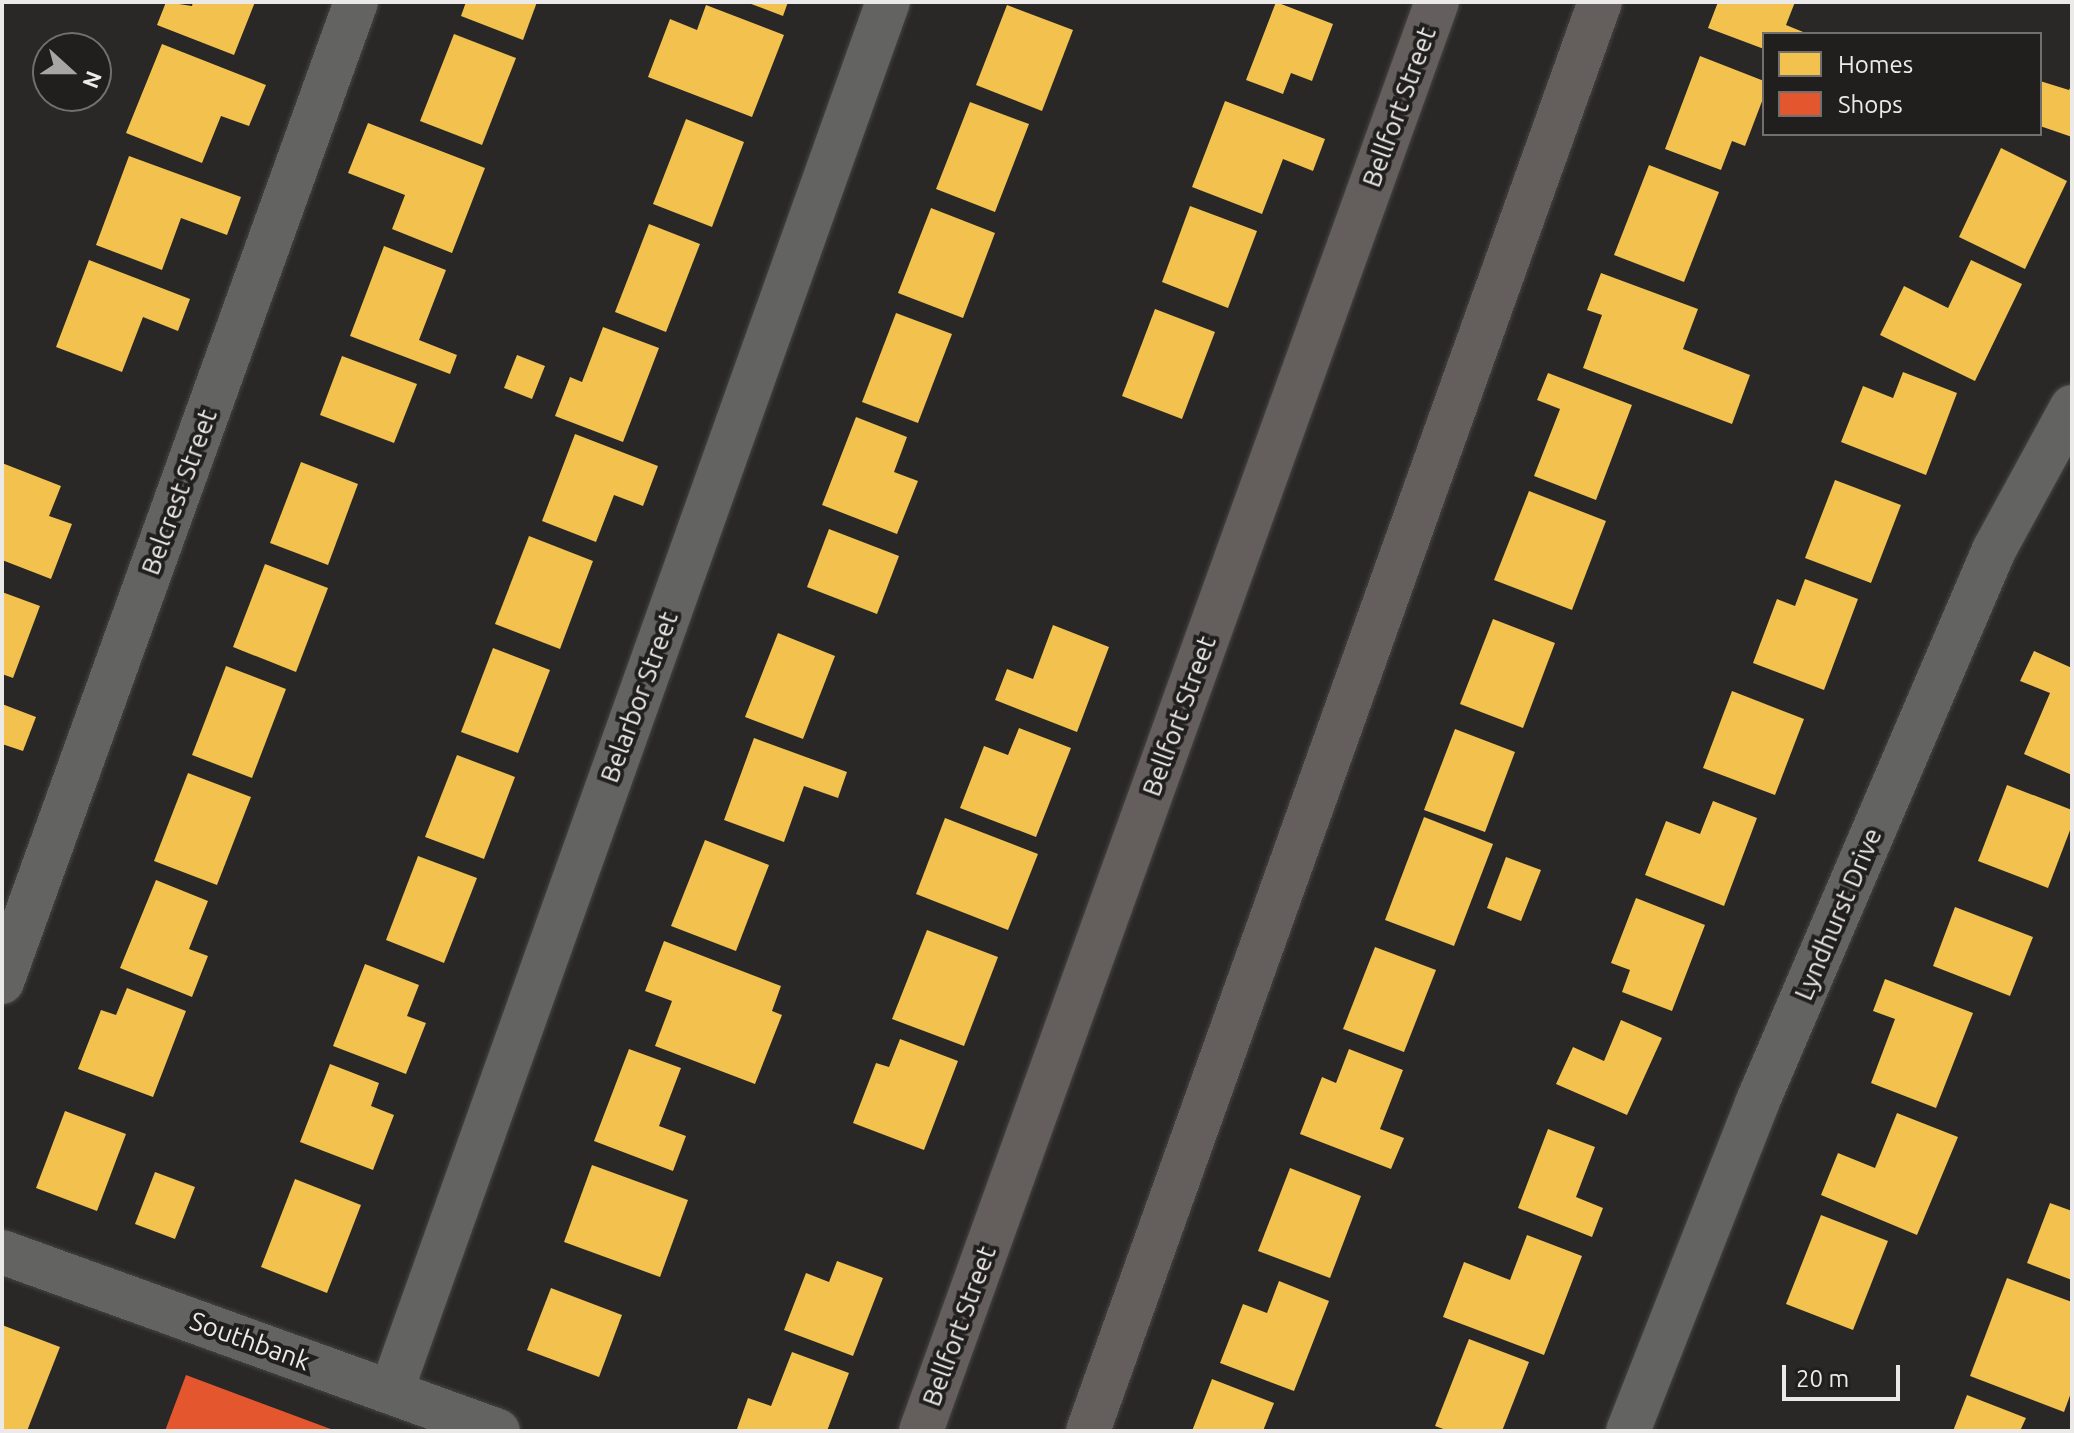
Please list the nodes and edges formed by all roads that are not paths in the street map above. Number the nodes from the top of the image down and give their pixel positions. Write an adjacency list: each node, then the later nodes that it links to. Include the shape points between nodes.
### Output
1 (356, 2): 6 (street, Belcrest Street)
2 (888, 2): 8 (street, Belarbor Street)
3 (1437, 2): 10 (main road, Bellfort Street)
4 (1600, 2): 11 (main road)
5 (2072, 407): 12 (street, Lyndhurst Drive, via 1994,550 1757,1103)
6 (2, 982)
7 (2, 1252): 8 (street, Southbank)
8 (391, 1392): 9 (street, Southbank)
9 (498, 1431)
10 (921, 1431)
11 (1088, 1431)
12 (1628, 1431)

